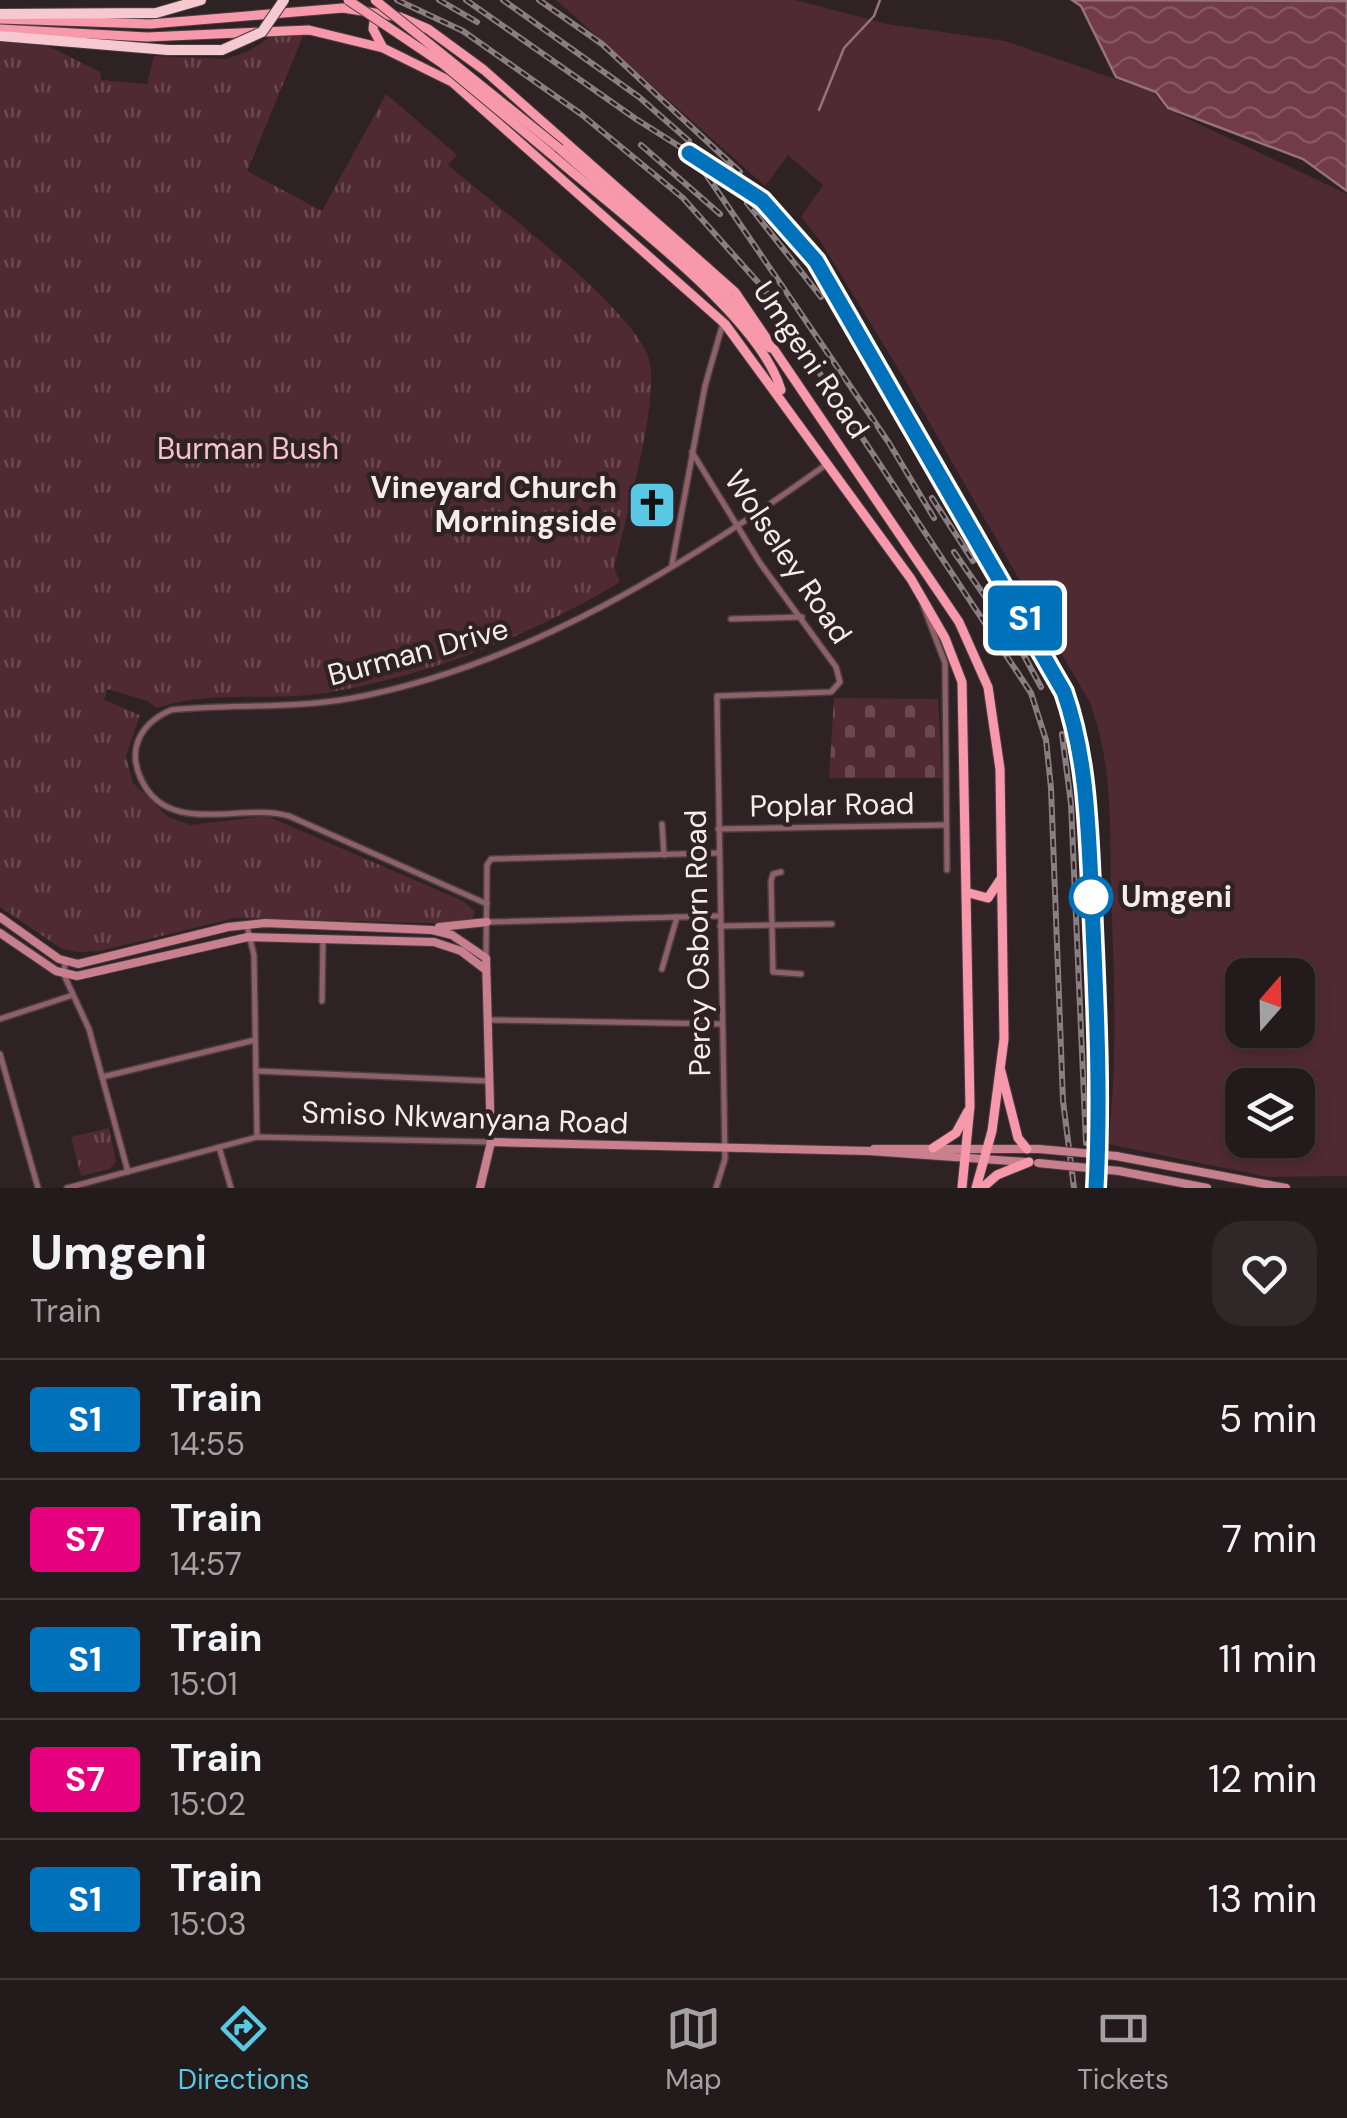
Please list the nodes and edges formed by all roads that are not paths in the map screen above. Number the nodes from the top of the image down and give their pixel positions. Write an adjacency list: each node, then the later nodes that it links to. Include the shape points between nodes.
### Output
1 (202, 0): 5 (highway, via 168,12)
2 (284, 0): 6 (highway, bridge, via 262,32 222,50)
3 (348, 0): 8 (main road, bridge)
4 (375, 5): 5 (main road, Umgeni Road, via 134,25); 7 (main road, via 373,30); 8 (main road, bridge); 10 (main road, Umgeni Road, via 456,48 658,221 735,292)
5 (0, 16)
6 (0, 32): 7 (main road, Umgeni Road, via 147,37 309,30)
7 (384, 48): 9 (main road, Umgeni Road, via 470,96)
8 (556, 152): 10 (main road, via 724,293); 11 (main road, via 722,306 775,374)
9 (723, 322): 11 (main road, Umgeni Road); 12 (street)
10 (791, 374): 27 (main road, Umgeni Road, via 977,658 998,732)
11 (782, 398): 13 (main road, Umgeni Road)
12 (692, 452): 14 (street, Wolseley Road); 15 (street)
13 (828, 463): 14 (street, Burman Drive); 16 (main road, Umgeni Road)
14 (737, 524): 15 (street, Burman Drive); 17 (street, Wolseley Road)
15 (672, 564): 29 (street, Burman Drive, via 537,642 375,693 171,710 138,742 137,768 149,793 166,807 196,815 262,810 289,816)
16 (922, 597): 21 (street, via 944,655); 28 (main road, Umgeni Road, via 955,660 965,702)
17 (802, 618): 18 (street); 19 (street, Wolseley Road, via 836,667 836,689)
18 (730, 619)
19 (717, 696): 22 (street, Percy Osborn Road)
20 (662, 824): 24 (street)
21 (946, 825): 22 (street, Poplar Road); 25 (street)
22 (718, 829): 23 (street, Percy Osborn Road)
23 (719, 854): 24 (street); 30 (street, Percy Osborn Road)
24 (664, 855): 29 (street, via 494,858 487,865)
25 (947, 870)
26 (782, 872): 37 (street, via 771,881)
27 (1001, 877): 28 (main road, via 988,898); 67 (main road, Umgeni Road)
28 (969, 893): 70 (main road, Umgeni Road)
29 (487, 904): 34 (street)
30 (719, 916): 31 (street); 39 (street, Percy Osborn Road)
31 (677, 917): 34 (street); 53 (street)
32 (4, 920): 41 (street); 51 (street)
33 (266, 922): 35 (street); 38 (street); 43 (street)
34 (487, 922): 40 (street); 50 (street)
35 (246, 924): 42 (street); 47 (street)
36 (832, 924): 37 (street)
37 (772, 925): 39 (street); 55 (street, via 773,972)
38 (352, 926): 40 (street); 45 (street)
39 (720, 926): 63 (street, Percy Osborn Road)
40 (419, 928): 46 (street, via 430,936); 50 (street, via 452,935)
41 (0, 933): 56 (street)
42 (248, 937): 43 (street); 48 (street); 49 (street)
43 (260, 937): 44 (street); 48 (street)
44 (323, 938): 45 (street); 60 (street)
45 (352, 939): 46 (street)
46 (422, 942): 54 (street, via 451,946)
47 (159, 944): 49 (street); 52 (street)
48 (254, 955): 64 (street)
49 (164, 957): 57 (street)
50 (486, 958): 54 (street)
51 (65, 962): 52 (street); 56 (street)
52 (78, 964): 57 (street)
53 (662, 969)
54 (486, 970): 62 (street)
55 (800, 974)
56 (64, 975): 57 (street); 58 (street)
57 (77, 976): 58 (street)
58 (72, 986): 59 (street)
59 (74, 994): 61 (street); 68 (street)
60 (322, 1002)
61 (0, 1019)
62 (489, 1020): 63 (street); 69 (street)
63 (721, 1024): 74 (street, Percy Osborn Road)
64 (256, 1040): 66 (street); 68 (street)
65 (0, 1054): 83 (street)
66 (256, 1070): 69 (street); 71 (street)
67 (1001, 1071): 76 (main road, via 1018,1138); 79 (main road, Umgeni Road)
68 (102, 1076): 81 (street)
69 (490, 1081): 72 (street)
70 (970, 1106): 75 (main road, via 956,1133); 78 (main road, Umgeni Road)
71 (257, 1137): 72 (street, Smiso Nkwanyana Road); 73 (street, Smiso Nkwanyana Road)
72 (491, 1142): 74 (street, Smiso Nkwanyana Road); 86 (street)
73 (219, 1147): 81 (street, Smiso Nkwanyana Road); 85 (street)
74 (724, 1147): 77 (street, Smiso Nkwanyana Road); 87 (street, Percy Osborn Road)
75 (933, 1148): 77 (street, Smiso Nkwanyana Road); 78 (street, Smiso Nkwanyana Road)
76 (1027, 1149): 79 (street, Smiso Nkwanyana Road); 92 (street, Smiso Nkwanyana Road, bridge, via 1116,1156)
77 (870, 1151): 78 (street, Smiso Nkwanyana Road)
78 (967, 1154): 79 (street, Smiso Nkwanyana Road); 88 (main road, Umgeni Road)
79 (986, 1154): 80 (street, Smiso Nkwanyana Road); 89 (main road, Umgeni Road)
80 (1033, 1162): 82 (street, Smiso Nkwanyana Road, bridge); 89 (main road)
81 (128, 1172): 84 (street, Smiso Nkwanyana Road)
82 (1148, 1175): 90 (street); 91 (street, Smiso Nkwanyana Road)
83 (38, 1188)
84 (67, 1188)
85 (231, 1188)
86 (480, 1188)
87 (716, 1188)
88 (962, 1188)
89 (979, 1188)
90 (1148, 1188)
91 (1207, 1188)
92 (1286, 1188)

